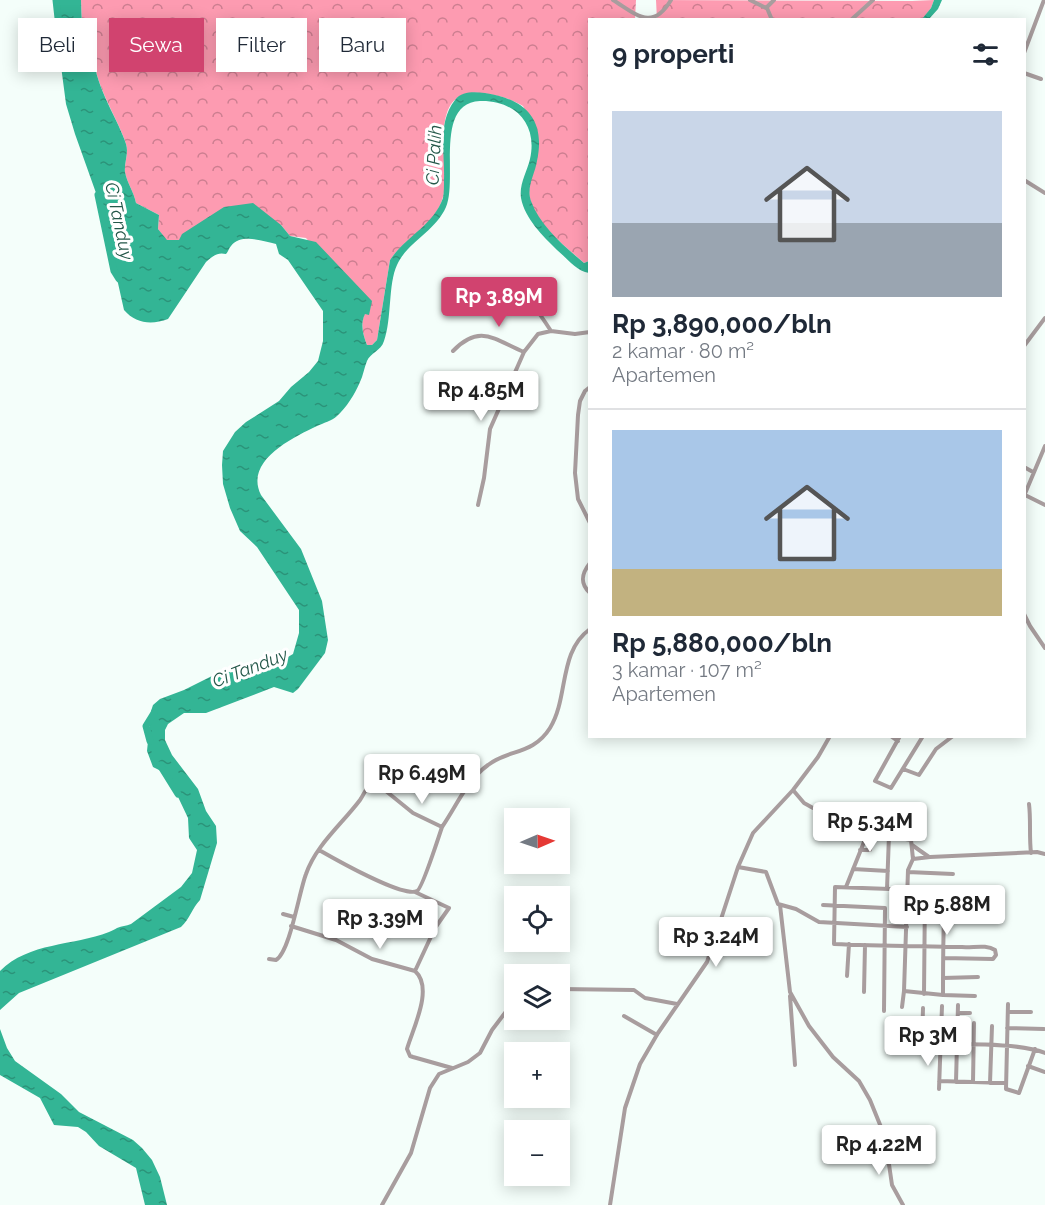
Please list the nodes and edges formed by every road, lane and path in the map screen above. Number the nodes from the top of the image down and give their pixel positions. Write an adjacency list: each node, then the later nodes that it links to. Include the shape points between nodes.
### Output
1 (612, 0): 2 (street, via 645,18 663,12)
2 (671, 0)
3 (750, 0): 7 (street)
4 (774, 0): 7 (street)
5 (873, 0): 9 (street)
6 (1044, 0): 10 (street)
7 (768, 8): 8 (street)
8 (771, 18)
9 (853, 18)
10 (1026, 47)
11 (1026, 74): 12 (street)
12 (1041, 79)
13 (1026, 181): 14 (street)
14 (1045, 194)
15 (516, 284): 17 (street)
16 (1045, 318): 19 (street)
17 (551, 331): 18 (street); 21 (street, via 538,334)
18 (588, 332)
19 (1026, 343)
20 (453, 351): 21 (street, via 472,336 490,337)
21 (524, 352): 28 (street, via 490,429)
22 (588, 389): 30 (street, via 580,401 575,473 578,499)
23 (1045, 446): 25 (street)
24 (1026, 468): 25 (street)
25 (1033, 472): 26 (street)
26 (1026, 493)
27 (1026, 496): 29 (street)
28 (478, 505)
29 (1045, 506)
30 (588, 520)
31 (588, 566): 32 (street, via 582,576)
32 (588, 591)
33 (1026, 618): 35 (street)
34 (588, 631): 44 (street, via 577,639 565,674 561,702 544,737 529,748 491,762 476,775)
35 (1045, 648)
36 (829, 738): 41 (street)
37 (922, 738): 40 (street)
38 (950, 738): 40 (street, via 936,749 920,775)
39 (899, 739): 40 (street, via 875,782 892,788)
40 (903, 769)
41 (793, 790): 43 (street); 54 (street, via 753,833)
42 (1029, 804): 50 (street)
43 (813, 808)
44 (442, 827): 48 (street, via 413,813 374,782); 63 (street, via 424,882)
45 (873, 832): 46 (street); 49 (street, via 867,833); 49 (street, via 870,850)
46 (889, 835): 47 (street, via 909,839); 56 (street)
47 (912, 845): 52 (street); 53 (street)
48 (319, 850): 63 (street, via 375,879); 70 (street, via 305,876)
49 (860, 850): 55 (street)
50 (1030, 853): 51 (street); 52 (street)
51 (1045, 853)
52 (930, 858): 53 (street)
53 (913, 859): 57 (street)
54 (738, 867): 65 (street, via 766,872); 96 (street, via 707,962)
55 (853, 869): 56 (street); 59 (street)
56 (888, 871): 60 (street)
57 (908, 872): 58 (street); 61 (street)
58 (953, 874)
59 (846, 887): 60 (street); 66 (street, via 835,887)
60 (887, 889): 61 (street)
61 (908, 890): 62 (street); 74 (street)
62 (925, 891): 67 (street, via 944,891); 79 (street)
63 (415, 892): 85 (street, via 449,908)
64 (823, 905): 66 (street)
65 (780, 906): 71 (street, via 796,909 819,922); 91 (street)
66 (835, 906): 71 (street); 73 (street, via 885,908)
67 (944, 911): 68 (street); 80 (street)
68 (964, 912)
69 (283, 914): 70 (street)
70 (294, 917): 72 (street)
71 (834, 923): 73 (street); 75 (street, via 834,944)
72 (291, 926): 84 (street, via 283,954 276,960); 85 (street, via 336,940 372,959)
73 (885, 926): 74 (street); 77 (street)
74 (906, 927): 78 (street)
75 (849, 944): 76 (street); 86 (street)
76 (865, 945): 77 (street); 92 (street)
77 (885, 945): 78 (street); 102 (street)
78 (906, 945): 79 (street); 90 (street)
79 (924, 946): 80 (street); 93 (street)
80 (944, 947): 81 (street); 82 (street)
81 (960, 947): 83 (street); 83 (street, via 990,947 996,955 993,959)
82 (944, 958): 83 (street); 88 (street)
83 (961, 958)
84 (269, 959)
85 (415, 971): 123 (street, via 423,991 408,1053)
86 (848, 976)
87 (978, 977): 88 (street)
88 (943, 978): 94 (street)
89 (570, 989): 96 (street, via 634,990 645,998)
90 (904, 991): 93 (street); 99 (street)
91 (790, 992): 121 (street); 133 (street, via 809,1026 833,1058 859,1081 870,1100 885,1137 892,1185)
92 (864, 992)
93 (924, 994): 94 (street)
94 (943, 995): 95 (street)
95 (975, 996)
96 (677, 1004): 113 (street)
97 (1008, 1004): 103 (street)
98 (958, 1005): 105 (street)
99 (902, 1006)
100 (942, 1006): 114 (street)
101 (923, 1008): 114 (street, via 922,1045)
102 (884, 1011)
103 (1008, 1012): 104 (street); 111 (street)
104 (1031, 1012)
105 (958, 1013): 106 (street); 115 (street)
106 (970, 1013)
107 (504, 1014): 123 (street, via 480,1053)
108 (624, 1016): 113 (street)
109 (974, 1023): 116 (street)
110 (992, 1026): 117 (street)
111 (1007, 1028): 112 (street); 118 (street)
112 (1044, 1029)
113 (657, 1035): 132 (street, via 640,1064 625,1108)
114 (939, 1045): 115 (street); 125 (street)
115 (957, 1045): 116 (street); 126 (street)
116 (974, 1046): 117 (street); 127 (street)
117 (991, 1046): 118 (street); 128 (street)
118 (1007, 1047): 119 (street); 129 (street)
119 (1035, 1049): 120 (street); 122 (street)
120 (1045, 1053)
121 (795, 1065)
122 (1028, 1066): 124 (street); 129 (street, via 1019,1093 1006,1089)
123 (453, 1068): 131 (street, via 439,1074 430,1088 411,1153)
124 (1045, 1072)
125 (939, 1081): 126 (street); 130 (street)
126 (956, 1082): 127 (street)
127 (973, 1082): 128 (street)
128 (990, 1083): 129 (street)
129 (1006, 1083)
130 (939, 1089)
131 (382, 1205)
132 (610, 1205)
133 (903, 1205)

